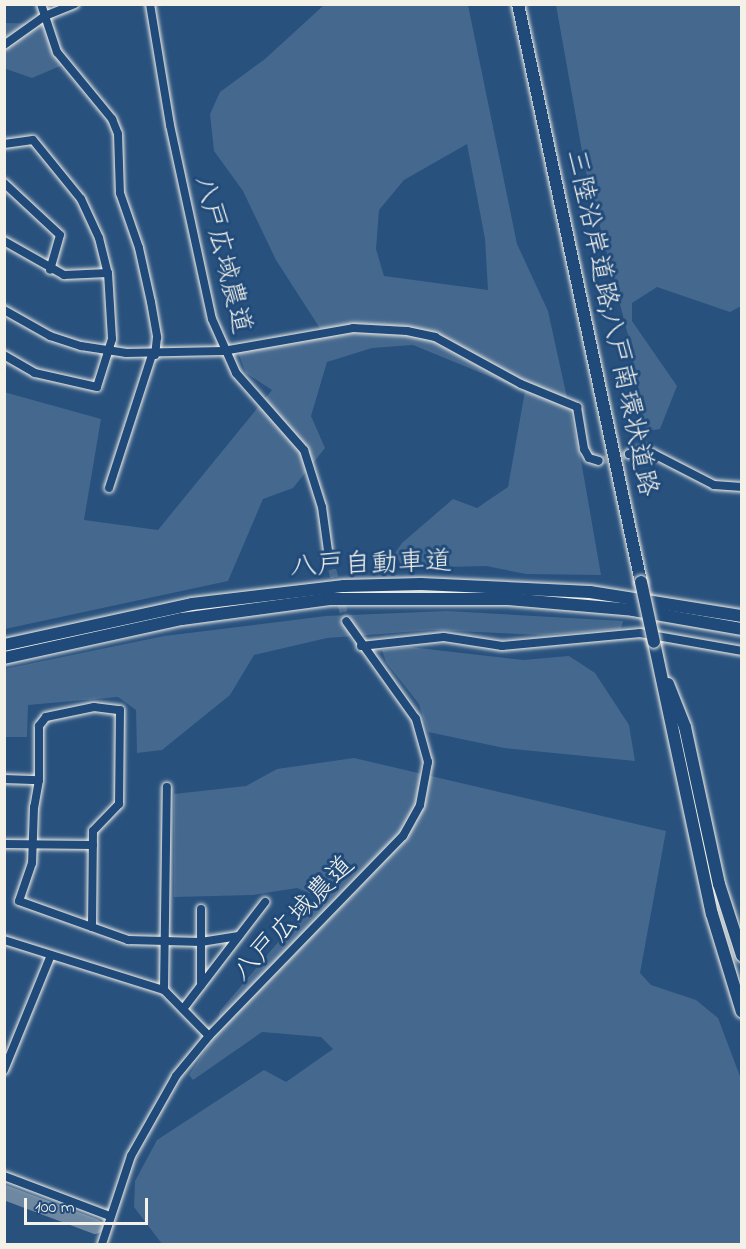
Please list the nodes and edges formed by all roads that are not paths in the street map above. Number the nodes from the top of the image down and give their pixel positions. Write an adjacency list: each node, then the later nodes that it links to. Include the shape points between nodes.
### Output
1 (40, 4): 5 (street)
2 (75, 4): 5 (street)
3 (150, 4): 13 (street, 八戸広域農道, via 201,274)
4 (518, 4): 27 (highway, 三陸沿岸道路;八戸南環状道路, bridge)
5 (45, 16): 6 (street); 16 (street, via 57,52 112,119 118,134 120,193 139,248 151,302 157,337)
6 (4, 45)
7 (4, 144): 11 (street, via 33,140 56,163 81,199 99,238)
8 (4, 183): 10 (street, via 60,236)
9 (4, 241): 10 (street)
10 (50, 270): 11 (street, via 64,275)
11 (108, 273): 14 (street)
12 (4, 310): 14 (street, via 50,336)
13 (223, 351): 16 (street); 18 (street, via 353,328 435,337 521,384 577,407 584,449 589,458); 21 (street, 八戸広域農道, via 236,373 304,450 322,507)
14 (110, 352): 15 (street, via 97,387 35,373); 16 (street)
15 (4, 355)
16 (153, 355): 20 (street)
17 (629, 454): 19 (street, via 646,450 714,485)
18 (599, 461)
19 (741, 487)
20 (110, 488)
21 (329, 558)
22 (741, 616): 25 (highway, 八戸自動車道, via 590,592 421,584 344,586 192,604)
23 (346, 621): 26 (street, 八戸広域農道)
24 (741, 629): 29 (highway, 八戸自動車道, via 633,610 519,599 330,599 182,619)
25 (4, 645)
26 (361, 646): 28 (street, via 444,637 501,646 640,633); 49 (street, 八戸広域農道, via 416,719 428,762 420,805 403,836)
27 (655, 647): 44 (highway, 三陸沿岸道路;八戸南環状道路, via 686,727 719,884); 48 (highway, 三陸沿岸道路;八戸南環状道路, via 712,914)
28 (741, 651)
29 (4, 658)
30 (4, 779): 31 (street)
31 (39, 780): 34 (street); 35 (street, via 42,720 94,707 120,710 119,804 97,824)
32 (167, 787): 41 (street)
33 (4, 844): 34 (street)
34 (33, 844): 35 (street); 38 (street, via 32,863 19,901)
35 (93, 845): 38 (street)
36 (265, 902): 39 (street)
37 (201, 909): 42 (street)
38 (92, 927): 41 (street, via 128,940)
39 (239, 936): 42 (street); 45 (street)
40 (4, 940): 43 (street)
41 (165, 941): 42 (street); 46 (street)
42 (201, 942): 45 (street)
43 (51, 955): 46 (street); 50 (street)
44 (741, 955)
45 (201, 985): 47 (street)
46 (164, 990): 47 (street)
47 (183, 1009): 49 (street)
48 (741, 1010)
49 (209, 1036): 52 (street, 八戸広域農道, via 151,1116 131,1156)
50 (4, 1070)
51 (4, 1176): 52 (street)
52 (110, 1216): 53 (street, 八戸広域農道)
53 (102, 1245)

